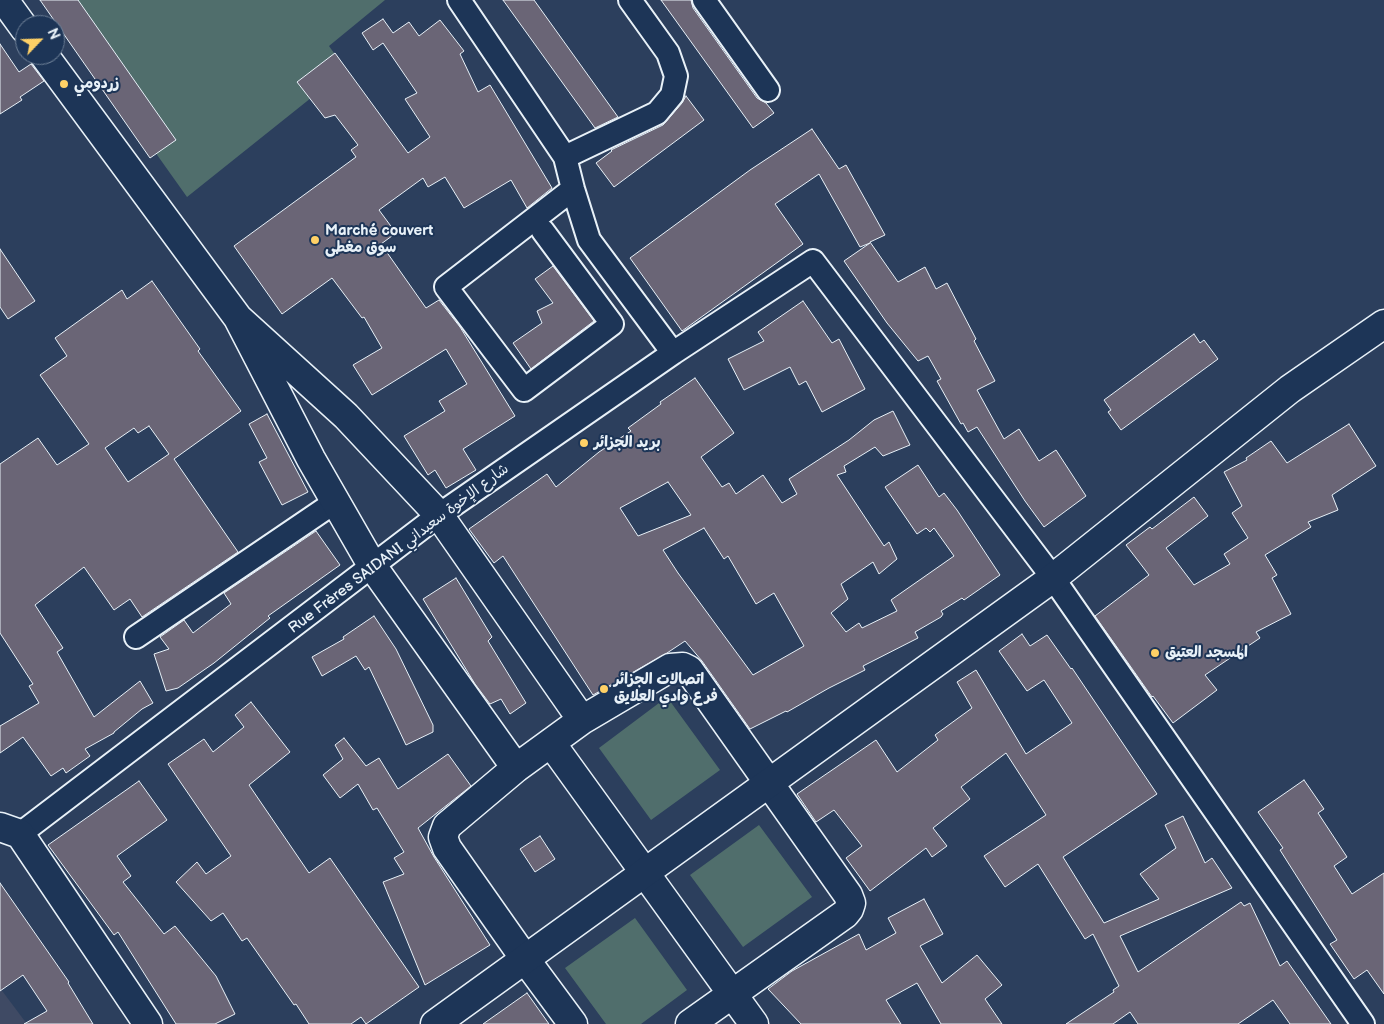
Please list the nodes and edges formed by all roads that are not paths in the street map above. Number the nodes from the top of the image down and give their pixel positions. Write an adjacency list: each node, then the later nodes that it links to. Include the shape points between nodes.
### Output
1 (4, 0): 5 (main road)
2 (458, 0): 8 (street)
3 (630, 0): 8 (street, via 668,53 676,76 672,95 657,113)
4 (704, 0): 7 (street)
5 (15, 15)
6 (51, 65): 11 (main road)
7 (768, 90)
8 (565, 156): 9 (street)
9 (573, 189): 10 (street, via 446,287 524,390 612,324); 13 (street, via 589,240)
10 (543, 230)
11 (238, 318): 14 (main road); 15 (main road, via 346,416)
12 (1384, 324): 17 (main road, via 1290,389)
13 (674, 353): 15 (street, Rue Frères SAIDANI شارع الإخوة سعيداني); 17 (street, Rue Frères SAIDANI شارع الإخوة سعيداني, via 813,261)
14 (335, 502): 16 (main road); 18 (street)
15 (439, 515): 16 (street, Rue Frères SAIDANI شارع الإخوة سعيداني); 19 (main road)
16 (373, 567): 21 (main road); 23 (street, Rue Frères SAIDANI شارع الإخوة سعيداني)
17 (1053, 578): 22 (main road); 32 (street)
18 (136, 637)
19 (582, 720): 20 (main road); 22 (main road, via 670,668 683,666 689,670)
20 (551, 743): 21 (main road); 24 (main road)
21 (516, 768): 25 (main road, via 447,826 443,837 447,848)
22 (768, 784): 24 (main road); 26 (main road, via 851,903 845,914)
23 (10, 831): 27 (main road)
24 (645, 872): 25 (main road); 26 (main road)
25 (524, 959): 28 (main road); 29 (main road)
26 (733, 994): 30 (main road); 31 (main road)
27 (148, 1024)
28 (435, 1024)
29 (573, 1024)
30 (690, 1024)
31 (754, 1024)
32 (1363, 1024)

